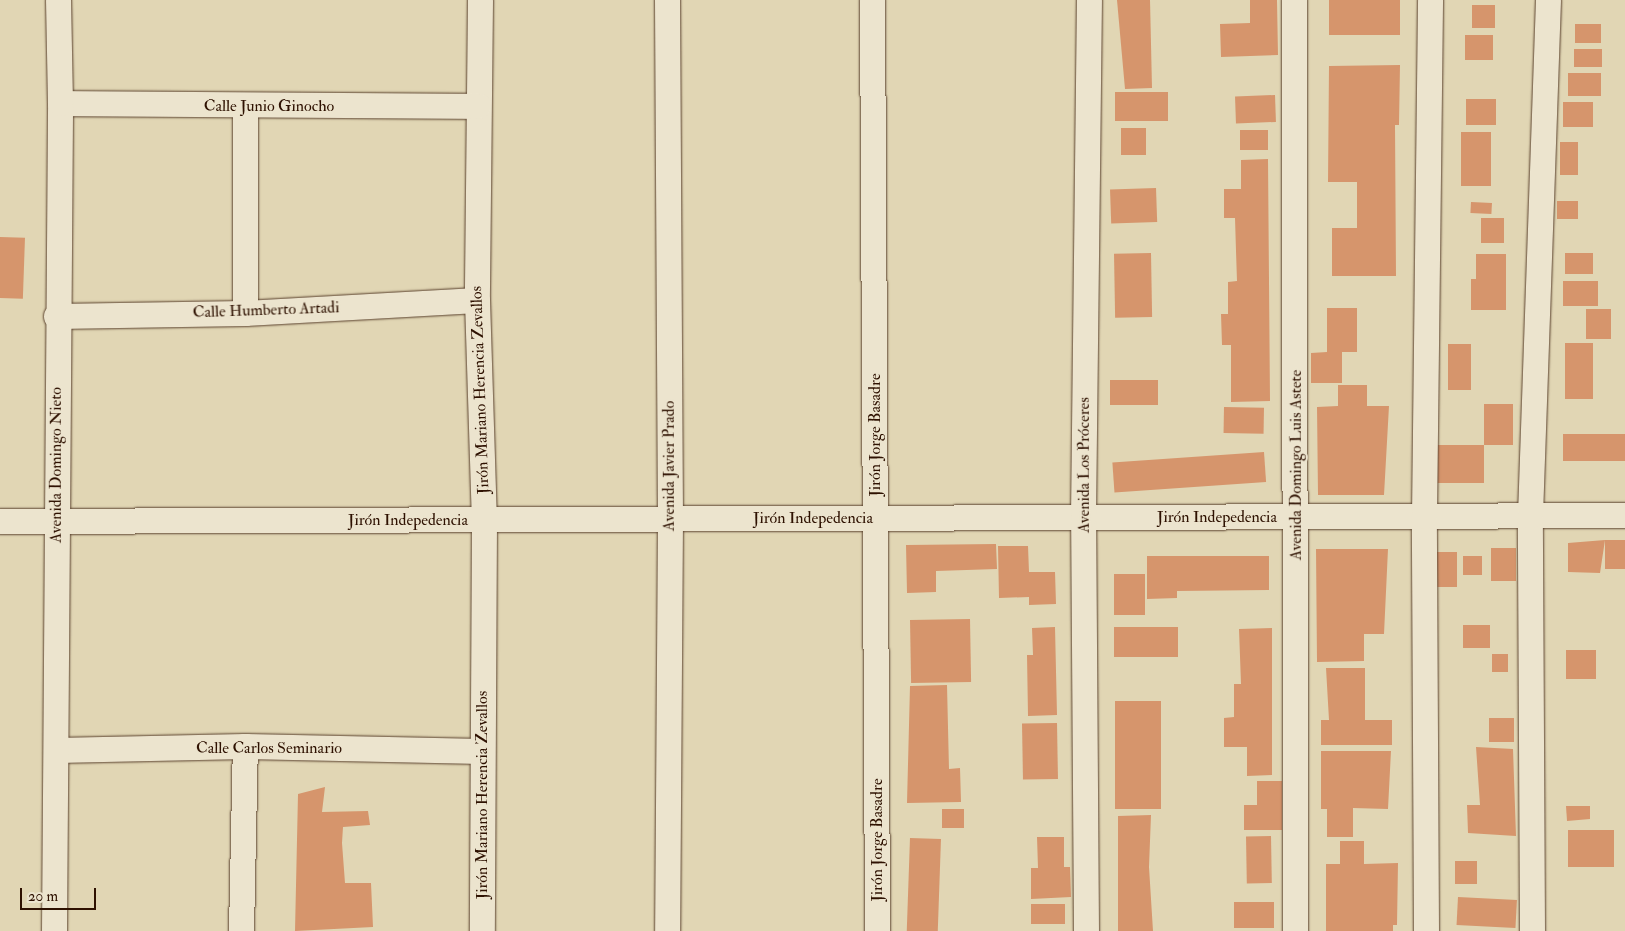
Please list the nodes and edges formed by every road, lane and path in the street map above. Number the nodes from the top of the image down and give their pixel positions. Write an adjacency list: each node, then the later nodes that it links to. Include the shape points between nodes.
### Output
1 (58, 0): 9 (street, Avenida Domingo Nieto)
2 (480, 0): 11 (street, Jirón Mariano Herencia Zevallos)
3 (667, 0): 21 (street, Avenida Javier Prado)
4 (872, 0): 20 (street, Jirón Jorge Basadre)
5 (1089, 0): 19 (street, Avenida Los Próceres)
6 (1294, 0): 16 (street, Avenida Domingo Luis Astete)
7 (1430, 0): 17 (street)
8 (1548, 0): 18 (street)
9 (60, 103): 10 (street, Calle Junio Ginocho); 14 (street, Avenida Domingo Nieto)
10 (245, 106): 11 (street, Calle Junio Ginocho); 13 (street)
11 (478, 106): 12 (street, Jirón Mariano Herencia Zevallos)
12 (476, 300): 13 (street, Calle Humberto Artadi); 22 (street, Jirón Mariano Herencia Zevallos)
13 (245, 313): 14 (street, Calle Humberto Artadi)
14 (56, 316): 24 (street, Avenida Domingo Nieto)
15 (1625, 515): 18 (street, Jirón Indepedencia)
16 (1296, 516): 17 (street, Jirón Indepedencia); 19 (street, Jirón Indepedencia); 34 (street, Avenida Domingo Luis Astete)
17 (1424, 516): 18 (street, Jirón Indepedencia); 35 (street)
18 (1530, 516): 36 (street)
19 (1083, 517): 20 (street, Jirón Indepedencia); 33 (street, Avenida Los Próceres)
20 (875, 518): 21 (street, Jirón Indepedencia); 32 (street, Jirón Jorge Basadre)
21 (670, 519): 22 (street, Jirón Indepedencia); 31 (street, Avenida Javier Prado)
22 (484, 520): 24 (street, Jirón Indepedencia); 27 (street, Jirón Mariano Herencia Zevallos)
23 (0, 521): 24 (street, Jirón Indepedencia)
24 (56, 521): 26 (street, Avenida Domingo Nieto)
25 (245, 746): 26 (street, Calle Carlos Seminario); 27 (street, Calle Carlos Seminario); 29 (street)
26 (56, 750): 28 (street, Avenida Domingo Nieto)
27 (482, 751): 30 (street, Jirón Mariano Herencia Zevallos)
28 (54, 931)
29 (241, 931)
30 (482, 931)
31 (667, 931)
32 (877, 931)
33 (1086, 931)
34 (1295, 931)
35 (1426, 931)
36 (1532, 931)

